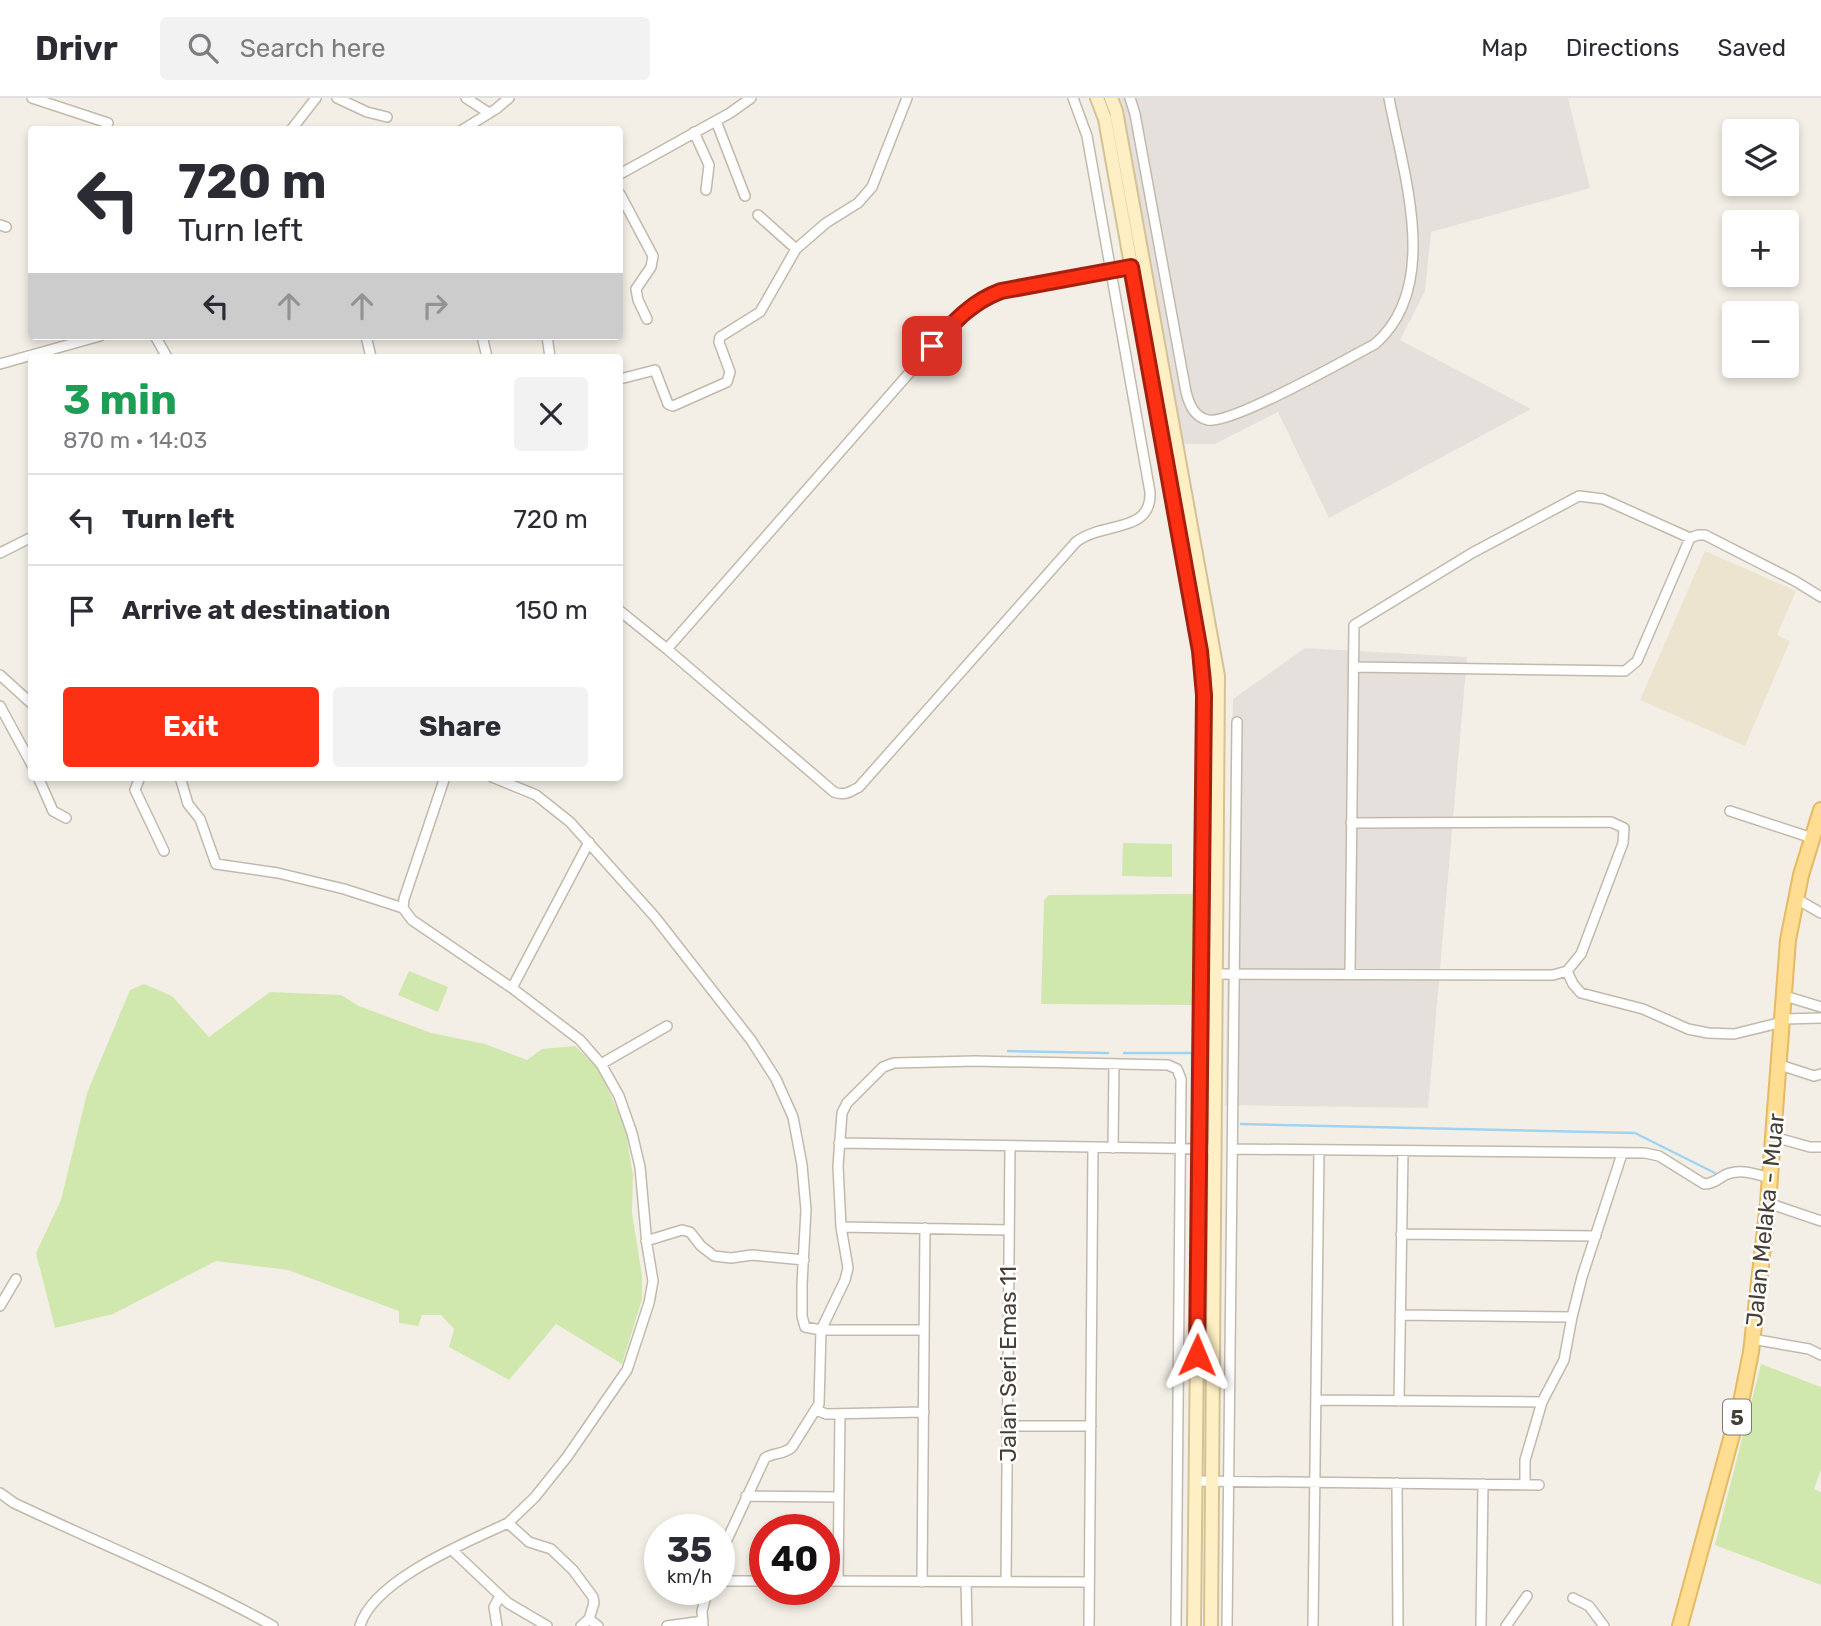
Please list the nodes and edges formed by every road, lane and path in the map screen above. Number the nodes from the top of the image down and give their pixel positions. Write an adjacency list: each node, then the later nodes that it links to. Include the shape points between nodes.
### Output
1 (33, 98): 16 (street)
2 (316, 98): 17 (street)
3 (337, 98): 14 (street)
4 (466, 98): 13 (street)
5 (509, 98): 13 (street)
6 (751, 98): 15 (street)
7 (907, 98): 25 (street, via 866,196)
8 (1073, 98): 27 (street, via 1086,132)
9 (1097, 98): 26 (street)
10 (1111, 98): 26 (street)
11 (1130, 98): 12 (street, via 1189,406 1198,416 1219,420 1244,412 1375,344 1395,321 1413,270 1414,230)
12 (1389, 98)
13 (489, 113): 18 (street)
14 (387, 117)
15 (716, 121): 19 (street); 22 (street)
16 (108, 123)
17 (294, 126)
18 (468, 126)
19 (694, 132): 20 (street); 21 (street, via 709,165)
20 (623, 169)
21 (706, 190)
22 (745, 196)
23 (623, 200): 28 (street, via 653,256 636,289)
24 (758, 215): 25 (street)
25 (796, 249): 33 (street, via 760,312 720,337 730,372 727,382 673,406 668,404 655,370)
26 (1137, 266): 27 (street); 62 (street, via 1203,673); 63 (street, via 1217,676)
27 (1111, 270): 39 (street, via 1001,291 961,314); 39 (street, via 1151,505 1141,518 1086,534 1076,542 859,787 840,795 834,792)
28 (647, 319)
29 (86, 340): 30 (street)
30 (36, 354)
31 (28, 356): 32 (street)
32 (0, 364)
33 (623, 378)
34 (1690, 538): 37 (street, via 1705,535); 40 (street, via 1603,499 1569,499 1354,625); 40 (street, via 1637,661 1625,671)
35 (28, 539): 36 (street)
36 (0, 553)
37 (1821, 597)
38 (623, 613): 39 (street)
39 (667, 649)
40 (1353, 667): 54 (street)
41 (0, 675): 42 (street)
42 (28, 700)
43 (0, 706): 45 (street)
44 (1237, 722): 64 (street)
45 (28, 758)
46 (40, 781): 53 (street, via 53,811)
47 (138, 781): 57 (street, via 135,790)
48 (181, 781): 59 (street, via 216,864 278,873)
49 (444, 781): 59 (street)
50 (503, 781): 56 (street, via 550,804)
51 (1821, 810): 55 (main road, Jalan Melaka - Muar / 5)
52 (1730, 811): 55 (street)
53 (66, 818)
54 (1352, 822): 61 (street, via 1611,822 1624,828 1623,842 1581,954); 65 (street)
55 (1816, 834): 58 (main road, Jalan Melaka - Muar / 5)
56 (589, 842): 66 (street); 98 (street, via 655,917 776,1079 793,1117 802,1165)
57 (164, 851)
58 (1795, 898): 60 (street); 67 (main road, Jalan Melaka - Muar / 5)
59 (403, 908): 66 (street, via 412,920)
60 (1821, 913)
61 (1567, 971): 65 (street, via 1553,975); 70 (street, via 1581,993 1643,1009 1688,1029 1734,1034)
62 (1201, 974): 63 (street); 83 (street)
63 (1217, 974): 64 (street); 84 (street)
64 (1234, 974): 65 (street); 85 (street)
65 (1350, 974)
66 (512, 988): 72 (street, via 580,1040)
67 (1784, 996): 68 (street); 70 (main road, Jalan Melaka - Muar / 5)
68 (1821, 1007)
69 (1821, 1018): 70 (street)
70 (1783, 1021): 74 (main road, Jalan Melaka - Muar / 5)
71 (667, 1026): 72 (street)
72 (601, 1064): 97 (street, via 632,1133 640,1167)
73 (1114, 1064): 77 (street, via 894,1063 847,1102); 81 (street); 82 (street, via 1177,1069)
74 (1780, 1065): 75 (street); 76 (main road, Jalan Melaka - Muar / 5)
75 (1821, 1074)
76 (1774, 1137): 80 (street); 89 (main road, Jalan Melaka - Muar / 5)
77 (839, 1143): 78 (street); 92 (street)
78 (1010, 1146): 79 (street); 94 (street, Jalan Seri Emas 11)
79 (1093, 1147): 81 (street); 114 (street)
80 (1821, 1147)
81 (1113, 1148): 82 (street)
82 (1181, 1149): 83 (street); 150 (street)
83 (1199, 1149): 84 (street); 115 (street)
84 (1215, 1149): 116 (street)
85 (1233, 1149): 86 (street); 117 (street)
86 (1320, 1150): 87 (street); 107 (street)
87 (1402, 1150): 88 (street); 95 (street)
88 (1622, 1154): 89 (street, via 1659,1156 1704,1184 1745,1172); 96 (street)
89 (1770, 1178): 90 (main road, Jalan Melaka - Muar / 5)
90 (1768, 1203): 91 (street); 105 (main road, Jalan Melaka - Muar / 5)
91 (1821, 1221)
92 (841, 1227): 93 (street); 103 (street, via 848,1268)
93 (925, 1228): 94 (street); 104 (street)
94 (1009, 1230): 113 (street, Jalan Seri Emas 11)
95 (1401, 1234): 96 (street); 101 (street)
96 (1595, 1236): 102 (street)
97 (646, 1241): 98 (street, via 682,1230 715,1256); 128 (street, via 653,1281 627,1370 567,1457)
98 (804, 1260): 103 (street, via 802,1316 805,1327)
99 (16, 1279): 100 (street)
100 (0, 1306)
101 (1400, 1315): 102 (street); 108 (street)
102 (1572, 1317): 109 (street, via 1564,1360)
103 (821, 1330): 104 (street); 110 (street, via 820,1404)
104 (924, 1330): 111 (street)
105 (1752, 1339): 106 (street); 159 (main road, Jalan Melaka - Muar / 5, via 1741,1402)
106 (1821, 1355)
107 (1316, 1400): 108 (street); 118 (street)
108 (1399, 1401): 109 (street)
109 (1542, 1402): 121 (street, via 1525,1460)
110 (816, 1410): 112 (street); 124 (street, via 792,1447 765,1458)
111 (924, 1412): 112 (street); 131 (street)
112 (840, 1414): 125 (street)
113 (1007, 1426): 114 (street); 133 (street, Jalan Seri Emas 11)
114 (1091, 1426): 134 (street)
115 (1196, 1481): 116 (street); 151 (street)
116 (1212, 1481): 117 (street); 152 (street)
117 (1228, 1482): 118 (street); 153 (street)
118 (1315, 1482): 119 (street); 154 (street)
119 (1398, 1483): 120 (street); 155 (street)
120 (1483, 1484): 121 (street); 156 (street)
121 (1525, 1485): 122 (street)
122 (1539, 1485)
123 (0, 1493): 141 (street)
124 (746, 1496): 125 (street); 127 (street)
125 (839, 1497): 126 (street)
126 (839, 1514)
127 (735, 1521)
128 (508, 1523): 129 (street); 139 (street, via 529,1542 551,1549 573,1570 593,1597)
129 (452, 1550): 135 (street); 142 (street, via 409,1572 382,1593)
130 (840, 1581): 131 (street)
131 (922, 1582): 132 (street)
132 (966, 1582): 133 (street); 148 (street)
133 (1006, 1582): 134 (street)
134 (1089, 1582): 149 (street)
135 (500, 1596): 143 (street, via 494,1607); 144 (street)
136 (1527, 1596): 157 (street)
137 (1573, 1598): 158 (street, via 1589,1606)
138 (704, 1605): 140 (street)
139 (589, 1619): 145 (street); 146 (street)
140 (703, 1623): 147 (street)
141 (272, 1626)
142 (360, 1626)
143 (497, 1626)
144 (547, 1626)
145 (581, 1626)
146 (598, 1626)
147 (667, 1626)
148 (967, 1626)
149 (1089, 1626)
150 (1177, 1626)
151 (1194, 1626)
152 (1211, 1626)
153 (1227, 1626)
154 (1313, 1626)
155 (1398, 1626)
156 (1482, 1626)
157 (1506, 1626)
158 (1604, 1626)
159 (1680, 1626)

